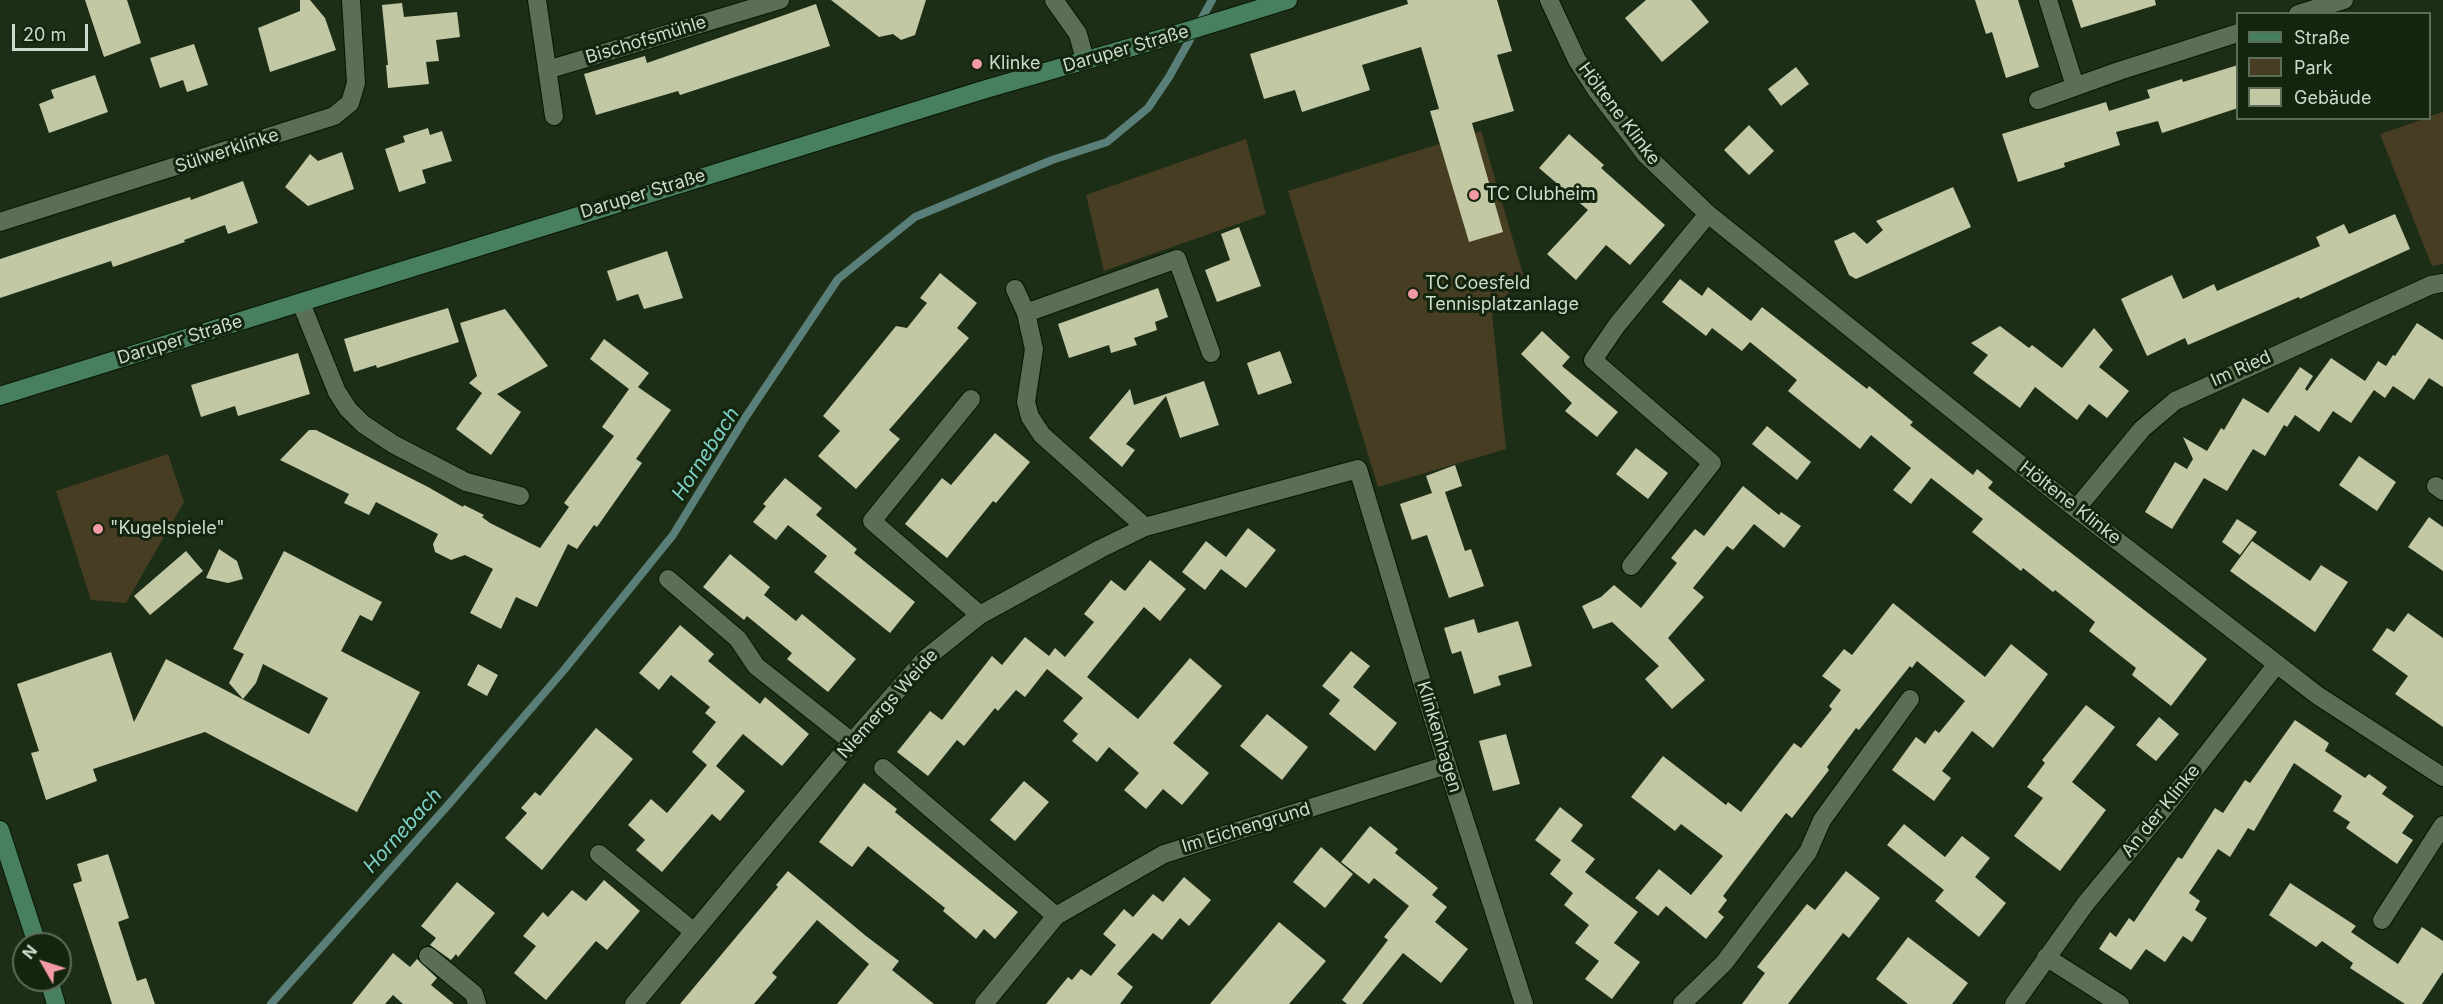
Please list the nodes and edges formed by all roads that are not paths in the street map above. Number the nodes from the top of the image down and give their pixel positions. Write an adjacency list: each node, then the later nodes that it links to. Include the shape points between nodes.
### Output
1 (351, 0): 17 (street, Sülwerklinke, via 356,83 350,103 334,116)
2 (537, 0): 12 (street)
3 (780, 0): 12 (street, Bischofsmühle)
4 (1054, 0): 11 (street, via 1078,34)
5 (1288, 0): 11 (street, Daruper Straße)
6 (1549, 0): 16 (street, Höltene Klinke, via 1577,60 1597,91 1646,155)
7 (2048, 0): 13 (street)
8 (2344, 0): 9 (street)
9 (2303, 12)
10 (2236, 34): 13 (street)
11 (1085, 60): 20 (street, Daruper Straße, via 623,200)
12 (547, 70): 15 (street)
13 (2074, 86): 14 (street)
14 (2038, 100)
15 (554, 116)
16 (1708, 214): 27 (street, Höltene Klinke); 29 (street, via 1593,360 1712,463)
17 (0, 222)
18 (2443, 283): 27 (street, Im Ried, via 2431,285 2175,401 2142,429)
19 (1015, 289): 21 (street)
20 (301, 303): 23 (street, Daruper Straße); 26 (street, via 337,392 363,424 466,482)
21 (1026, 312): 22 (street, via 1177,259); 28 (street, via 1034,349 1026,402 1030,417 1042,435)
22 (1211, 353)
23 (0, 396)
24 (972, 399): 31 (street, via 872,521)
25 (1358, 469): 28 (street, Niemergs Weide); 35 (street, Klinkenhagen)
26 (520, 496)
27 (2076, 508): 32 (street, Höltene Klinke)
28 (1145, 527): 31 (street, Niemergs Weide)
29 (1631, 566)
30 (668, 579): 34 (street, via 738,639 756,666)
31 (980, 615): 34 (street, Niemergs Weide, via 925,658)
32 (2277, 664): 37 (street, Höltene Klinke, via 2317,695); 46 (street, An der Klinke)
33 (1910, 699): 51 (street, via 1821,820 1808,852 1724,963)
34 (852, 742): 44 (street, Niemergs Weide)
35 (1447, 765): 41 (street, Im Eichengrund, via 1164,854); 50 (street, Klinkenhagen)
36 (883, 768): 41 (street)
37 (2443, 777)
38 (2443, 825): 42 (street)
39 (0, 830): 43 (street)
40 (599, 854): 44 (street)
41 (1056, 916): 49 (street, Im Eichengrund)
42 (2382, 920)
43 (33, 932)
44 (694, 932): 48 (street, Niemergs Weide)
45 (428, 956): 47 (street, via 474,994)
46 (2046, 957): 52 (street, An der Klinke); 53 (street)
47 (477, 1004)
48 (634, 1004)
49 (984, 1004)
50 (1524, 1004)
51 (1682, 1004)
52 (2014, 1004)
53 (2120, 1004)

